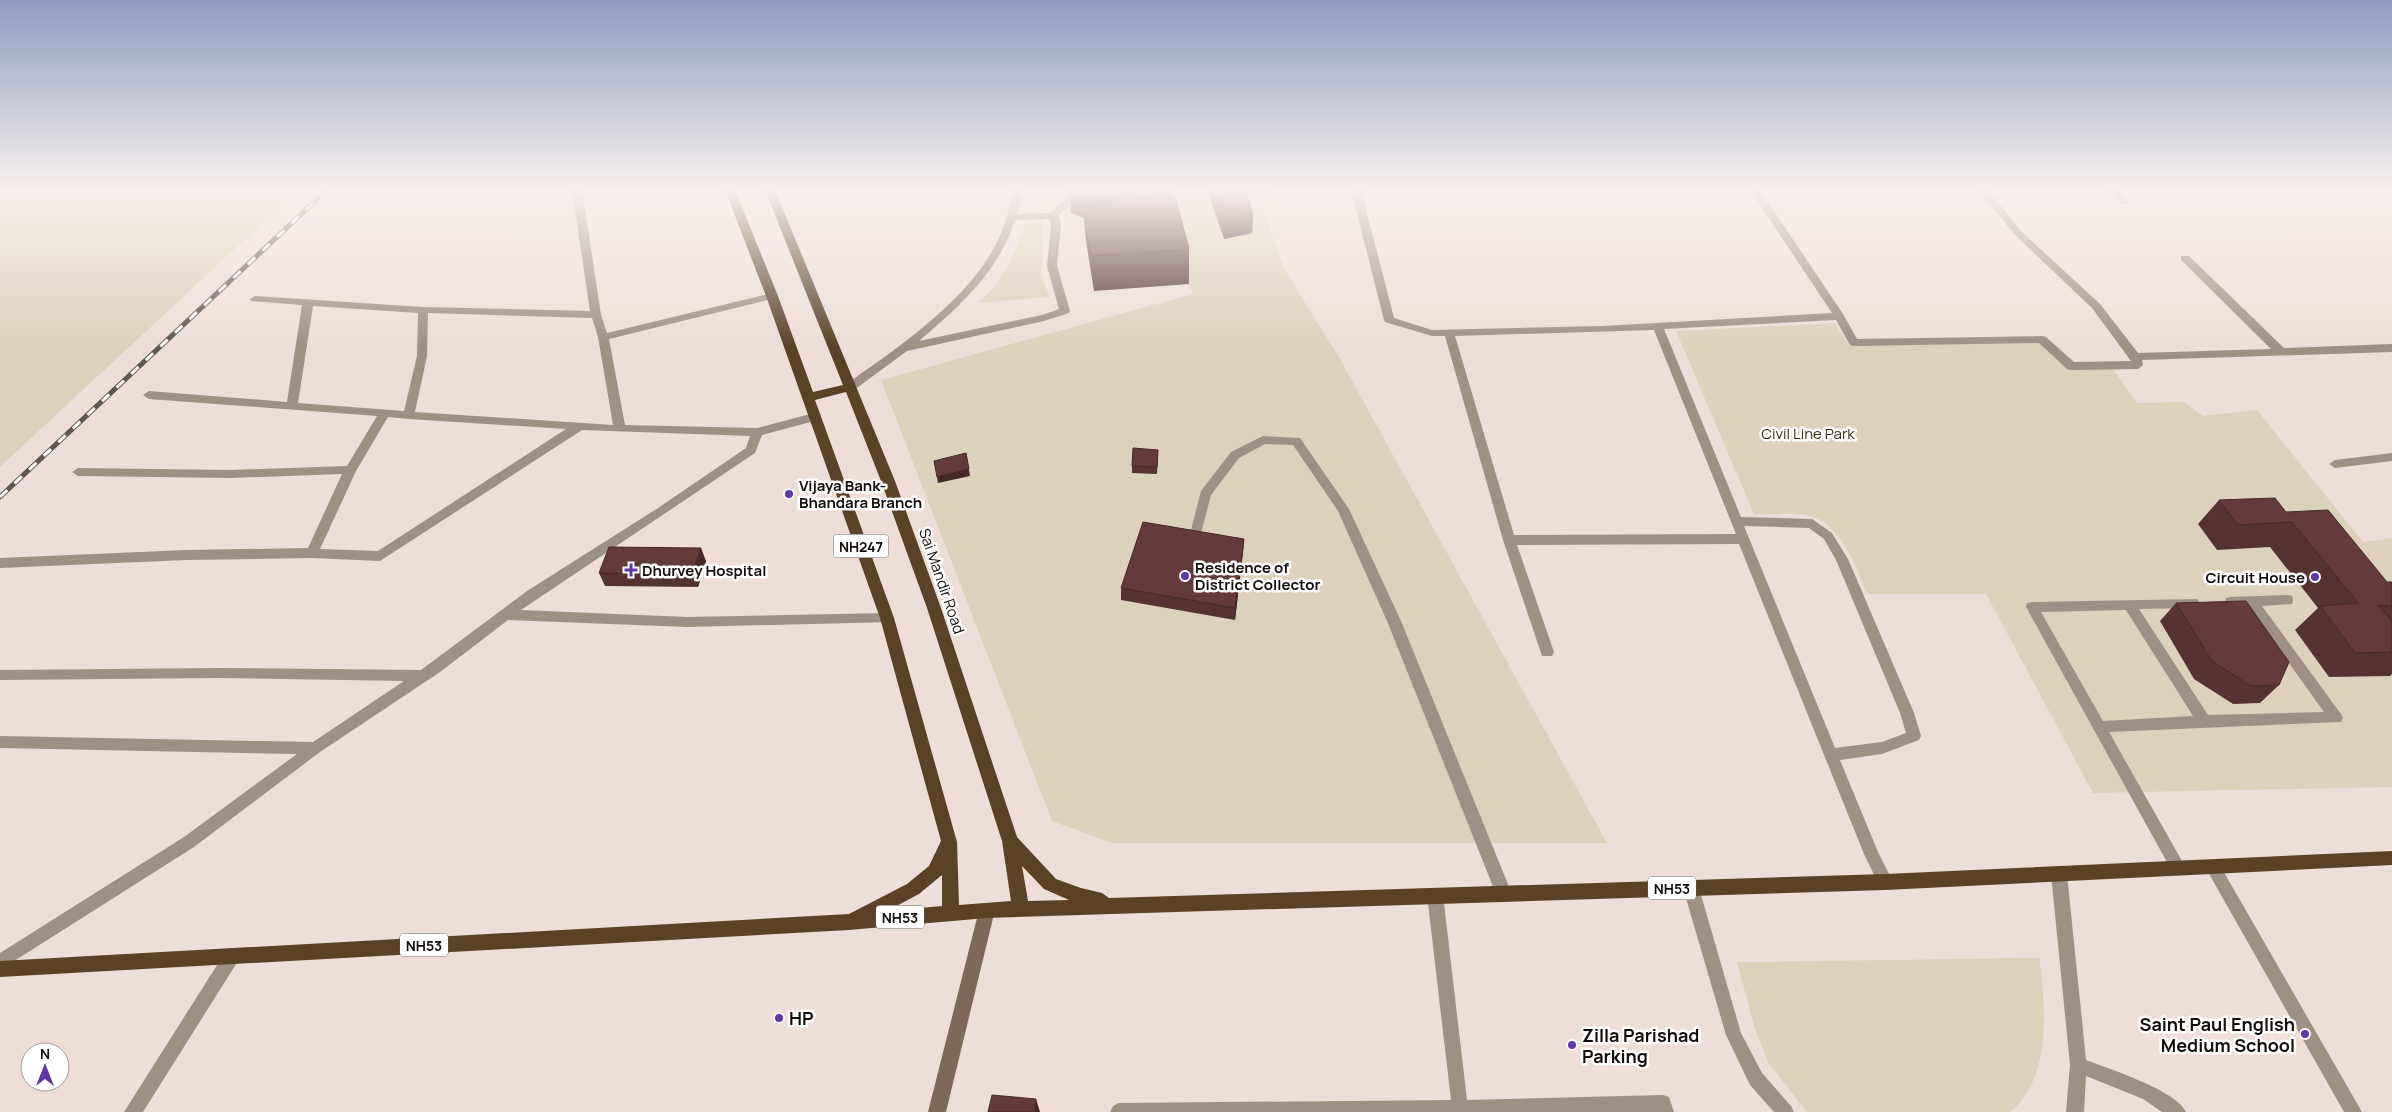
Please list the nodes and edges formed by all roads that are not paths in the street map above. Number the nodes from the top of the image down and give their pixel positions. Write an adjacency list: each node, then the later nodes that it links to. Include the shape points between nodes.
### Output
1 (585, 242): 14 (street)
2 (751, 242): 10 (highway, NH247)
3 (791, 242): 23 (highway, Sai Mandir Road / NH247)
4 (1001, 242): 19 (street, via 960,300)
5 (1054, 242): 19 (street, via 1052,266 1065,311)
6 (1369, 242): 17 (street, via 1389,320 1432,333)
7 (1790, 242): 15 (street)
8 (2028, 242): 22 (street, via 2096,306)
9 (2186, 258): 21 (street)
10 (772, 296): 18 (street); 25 (highway, NH247)
11 (255, 299): 12 (street)
12 (308, 302): 13 (street); 26 (street)
13 (423, 310): 14 (street); 28 (street, via 422,356)
14 (596, 315): 18 (street)
15 (1839, 316): 16 (street); 22 (street, via 1854,343 2042,339 2071,366 2138,365)
16 (1658, 327): 17 (street); 37 (street)
17 (1449, 332): 40 (street)
18 (603, 337): 31 (street)
19 (904, 348): 23 (street)
20 (2392, 348): 21 (street)
21 (2280, 351): 22 (street)
22 (2135, 357)
23 (850, 387): 25 (highway); 56 (highway, Sai Mandir Road / NH247, via 934,608)
24 (149, 395): 26 (street)
25 (807, 398): 29 (highway, NH247)
26 (292, 406): 27 (street)
27 (385, 413): 28 (street); 35 (street)
28 (408, 415): 30 (street)
29 (814, 417): 32 (street); 47 (highway, NH247)
30 (580, 426): 31 (street); 41 (street, via 380,556)
31 (620, 428): 32 (street)
32 (757, 432): 46 (street, via 751,450)
33 (2392, 457): 34 (street)
34 (2335, 464)
35 (350, 470): 36 (street, via 230,474); 41 (street)
36 (78, 472)
37 (1737, 521): 39 (street); 55 (street, via 1812,524 1828,536 1842,559 1907,713 1914,736 1882,748)
38 (1196, 534): 64 (street, via 1205,494 1235,455 1264,440 1296,442 1347,517 1394,621)
39 (1744, 539): 40 (street); 55 (street)
40 (1509, 540): 48 (street)
41 (312, 553): 42 (street)
42 (0, 563)
43 (2287, 600): 44 (street)
44 (2251, 601): 45 (street); 51 (street, via 2336,718)
45 (2129, 604): 51 (street); 52 (street, via 2032,607)
46 (506, 615): 47 (street, via 687,622); 50 (street)
47 (887, 618): 57 (highway, NH247)
48 (1547, 652)
49 (0, 674): 50 (street)
50 (422, 676): 54 (street)
51 (2204, 721): 52 (street)
52 (2101, 727): 60 (street)
53 (0, 742): 54 (street)
54 (315, 748): 72 (street, via 189,842)
55 (1831, 754): 62 (street)
56 (1010, 841): 66 (highway, via 1050,884 1080,896); 68 (highway, Sai Mandir Road / NH247)
57 (949, 842): 69 (highway, NH247); 70 (highway, via 935,871 913,889)
58 (2392, 858): 59 (highway, NH53)
59 (2213, 867): 60 (highway, NH53); 83 (street)
60 (2178, 868): 61 (highway, NH53)
61 (2059, 874): 62 (highway, NH53); 74 (street)
62 (1885, 882): 63 (highway, NH53)
63 (1691, 888): 64 (highway, NH53); 81 (street, via 1734,1035 1756,1079)
64 (1504, 894): 65 (highway, NH53)
65 (1435, 896): 66 (highway, NH53); 75 (street)
66 (1121, 905): 68 (highway, NH53)
67 (987, 910): 68 (highway, NH53); 69 (highway, NH53); 78 (main road)
68 (1021, 910)
69 (951, 912): 70 (highway, NH53)
70 (849, 922): 71 (highway, NH53)
71 (232, 956): 73 (highway, NH53); 77 (street)
72 (0, 962)
73 (0, 968)
74 (2078, 1065): 76 (street); 82 (street, via 2149,1093)
75 (1460, 1108): 79 (street); 80 (street, via 1663,1103)
76 (2076, 1111)
77 (133, 1112)
78 (937, 1112)
79 (1119, 1112)
80 (1665, 1112)
81 (1785, 1112)
82 (2177, 1112)
83 (2354, 1112)

